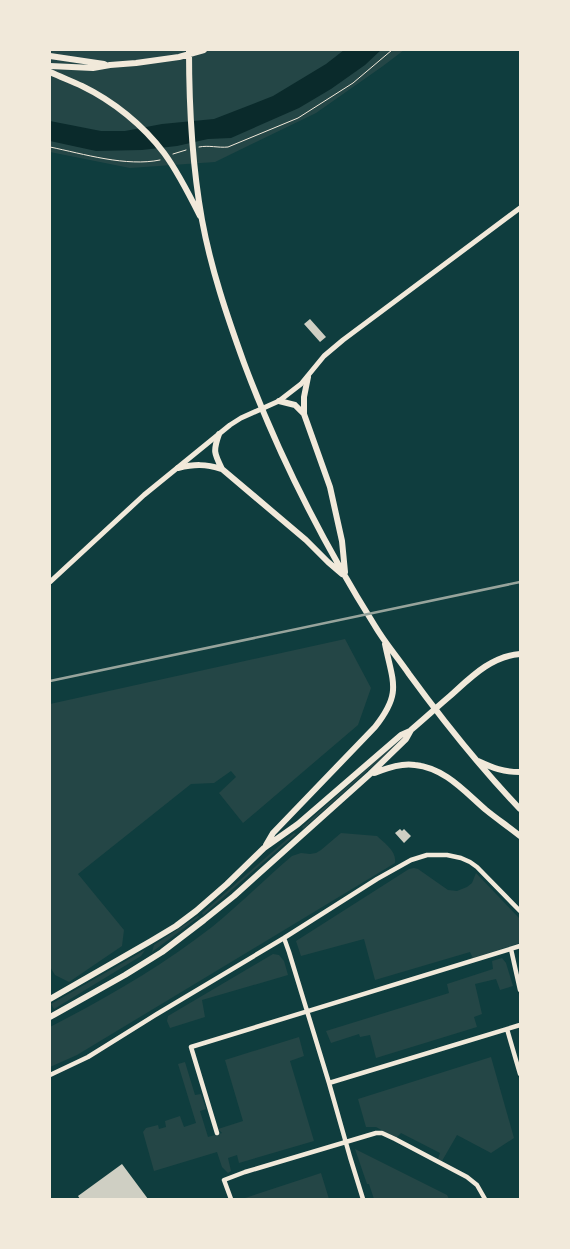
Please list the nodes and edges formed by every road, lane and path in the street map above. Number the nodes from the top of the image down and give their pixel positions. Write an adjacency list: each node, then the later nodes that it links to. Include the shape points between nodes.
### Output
1 (189, 50): 14 (main road, via 194,157)
2 (204, 50): 5 (main road, via 148,62)
3 (392, 50): 9 (path, via 353,83 298,118 228,147)
4 (50, 56): 5 (main road)
5 (110, 65): 6 (main road, via 93,68)
6 (50, 66)
7 (50, 72): 14 (main road, via 100,96 146,133 180,176)
8 (50, 147): 12 (path, via 102,159 147,162)
9 (198, 147)
10 (191, 149): 11 (path)
11 (168, 157)
12 (162, 159)
13 (520, 208): 15 (street, via 343,340 324,356)
14 (202, 220): 21 (main road, via 217,283 256,393 306,504)
15 (308, 377): 16 (street); 17 (main road)
16 (279, 401): 17 (main road, via 295,405); 18 (street, via 241,418)
17 (304, 414): 21 (main road, via 330,487 342,541)
18 (219, 434): 19 (street); 20 (main road, via 214,448)
19 (178, 468): 20 (main road, via 200,464); 22 (street)
20 (222, 469): 21 (main road)
21 (345, 576): 23 (main road)
22 (50, 582)
23 (384, 640): 26 (main road); 31 (main road, via 394,685 386,713 273,834)
24 (520, 654): 25 (main road, via 484,667)
25 (412, 730): 28 (main road); 31 (main road, via 401,735 298,824)
26 (475, 759): 27 (main road, via 498,770); 29 (main road)
27 (520, 772)
28 (370, 774): 30 (main road, via 406,764 431,768 454,782); 39 (main road, via 234,896 178,941)
29 (520, 810)
30 (520, 836)
31 (264, 848): 37 (main road, via 176,926)
32 (520, 911): 33 (street, via 470,862 447,855 428,855 377,879)
33 (284, 938): 38 (street); 43 (street, via 88,1057)
34 (520, 946): 35 (street)
35 (511, 949): 36 (street); 38 (street)
36 (520, 990)
37 (50, 999)
38 (308, 1012): 44 (street); 45 (street, via 191,1047)
39 (50, 1017)
40 (520, 1025): 41 (street)
41 (507, 1029): 42 (street); 44 (street)
42 (520, 1074)
43 (50, 1075)
44 (329, 1083): 46 (street)
45 (217, 1133)
46 (346, 1142): 47 (street, via 224,1180); 48 (street); 49 (street, via 382,1133 468,1177)
47 (231, 1199)
48 (363, 1199)
49 (485, 1199)

